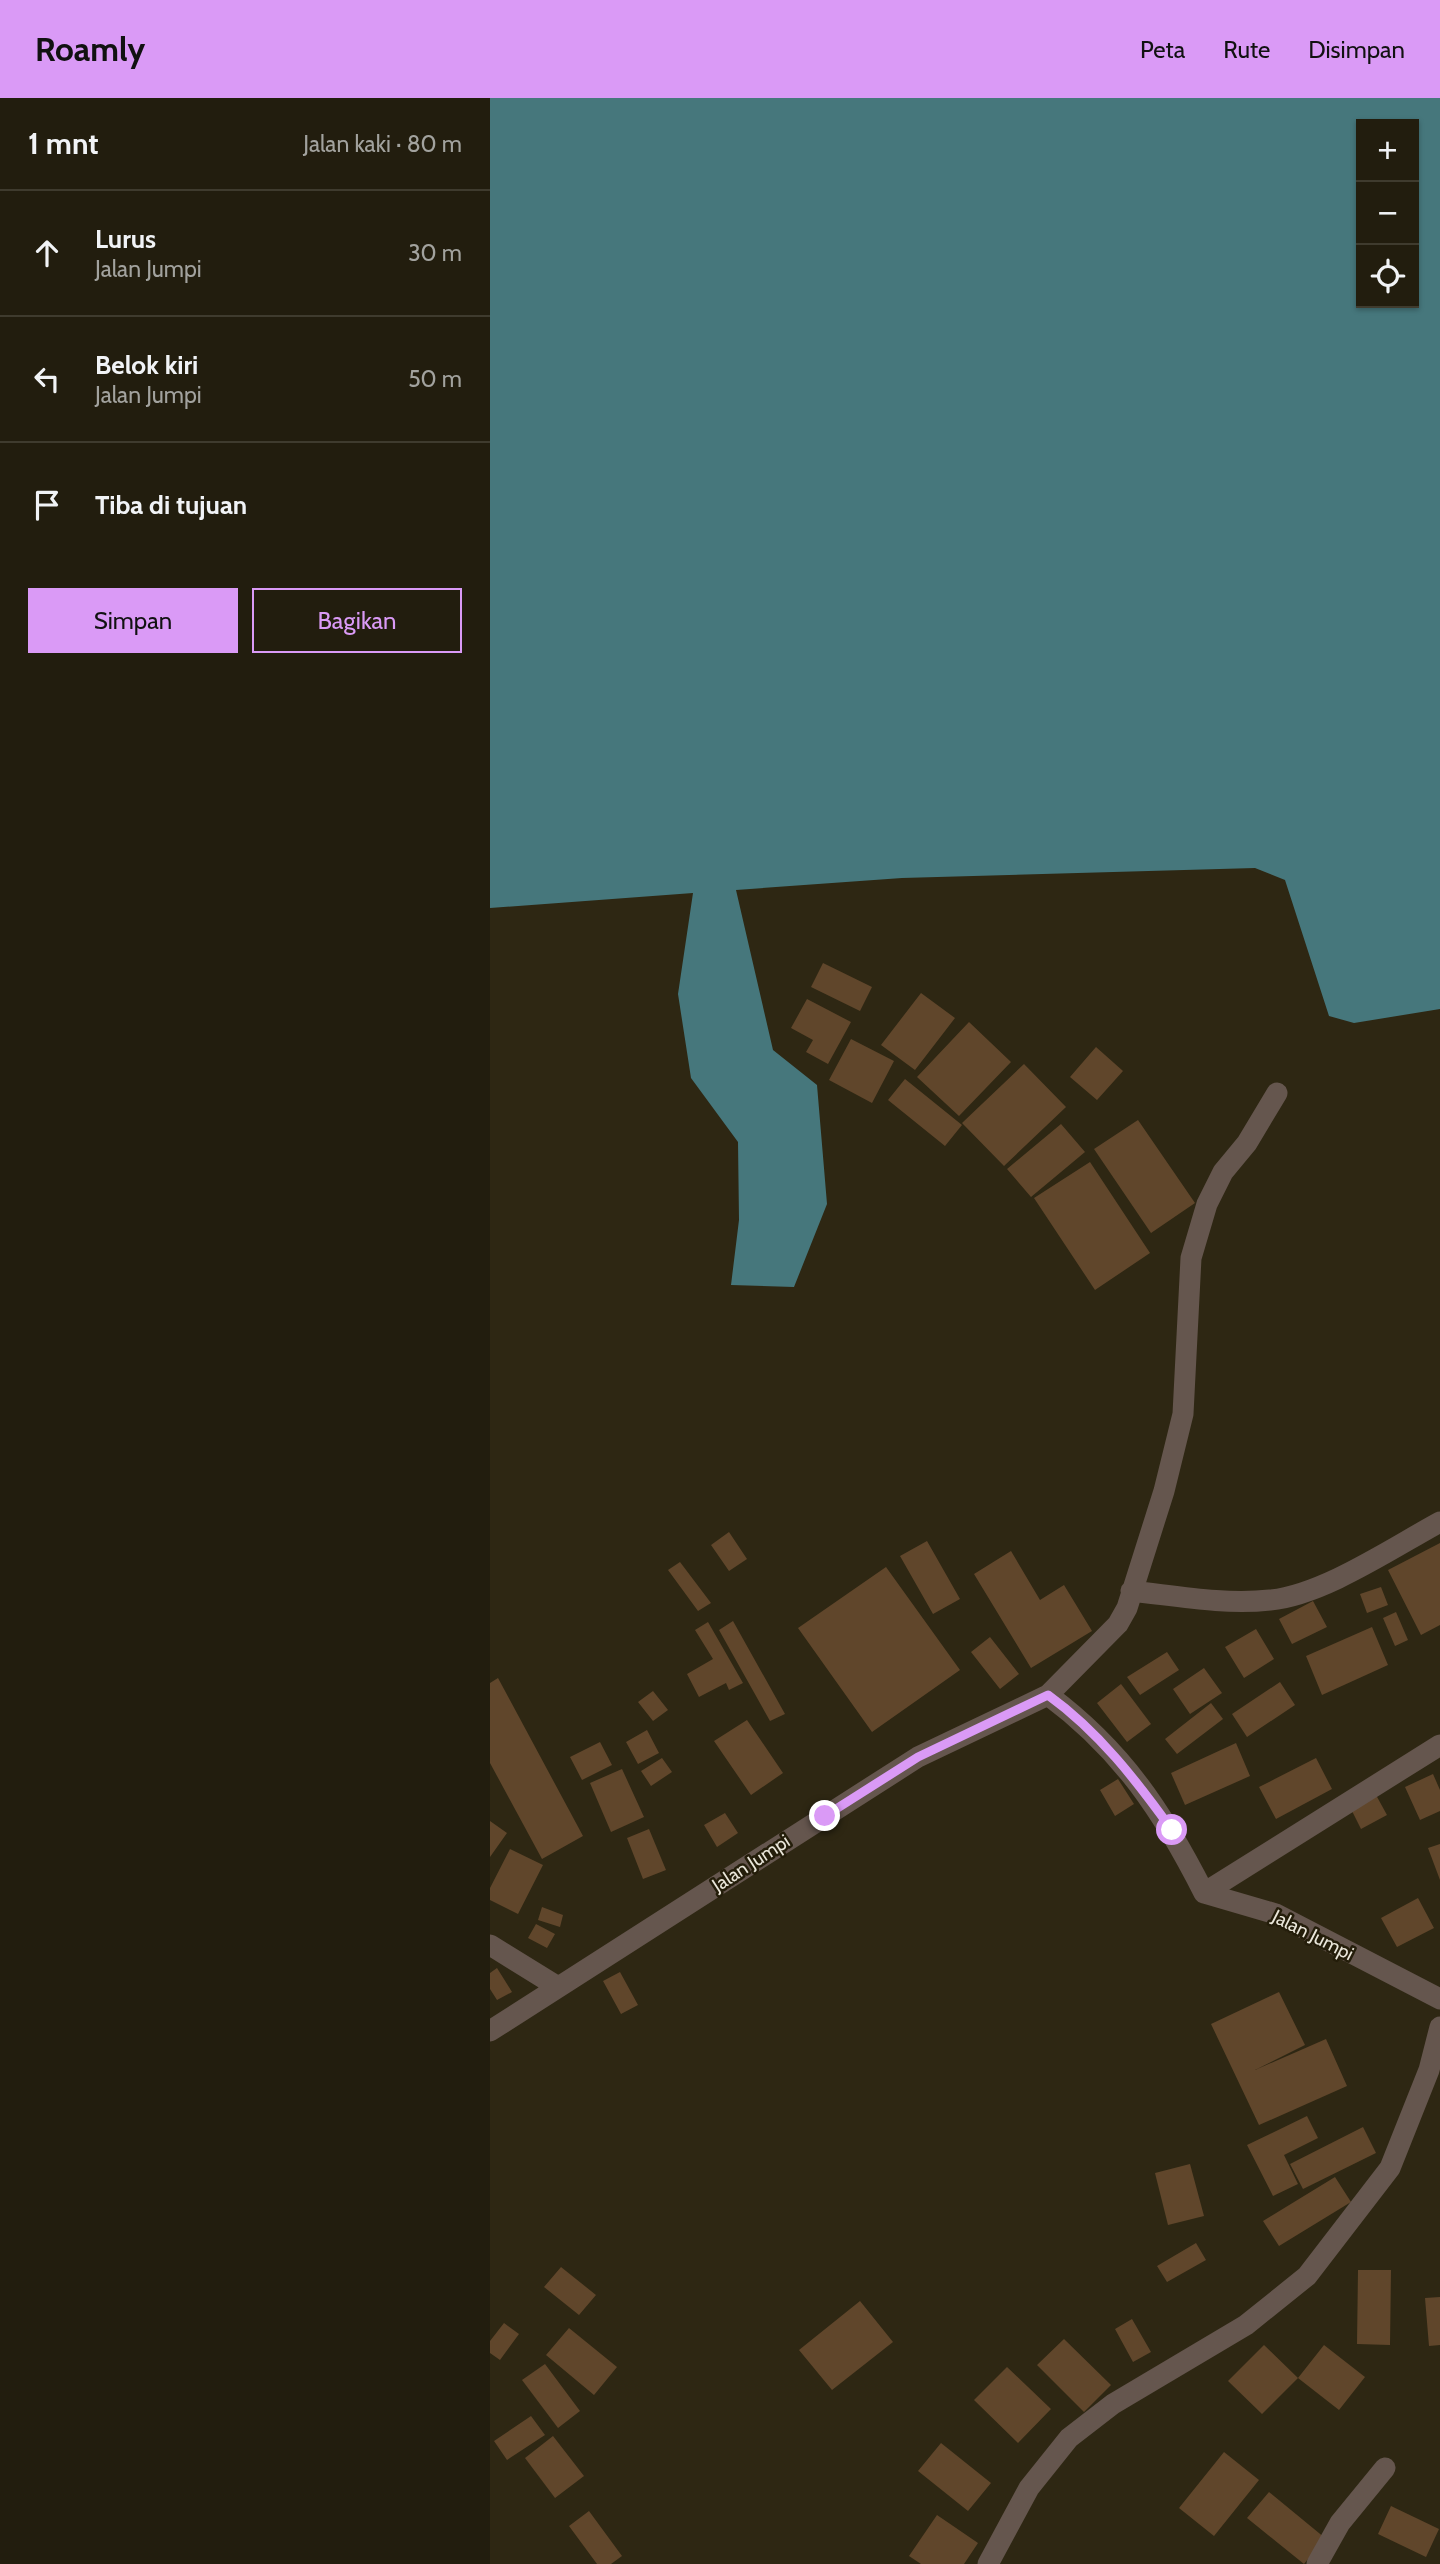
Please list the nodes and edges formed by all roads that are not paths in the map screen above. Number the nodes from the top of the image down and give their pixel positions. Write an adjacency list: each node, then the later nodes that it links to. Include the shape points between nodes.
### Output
1 (1277, 1093): 3 (street, via 1223,1172 1191,1258 1183,1414)
2 (1440, 1522): 3 (street, via 1312,1590 1272,1600 1232,1601)
3 (1131, 1591): 4 (street, via 1118,1623)
4 (1048, 1695): 6 (street, via 1072,1712 1128,1769 1172,1830); 8 (street, Jalan Jumpi, via 918,1757)
5 (1440, 1745): 6 (street)
6 (1204, 1892): 9 (street, Jalan Jumpi, via 1276,1914)
7 (490, 1945): 8 (street)
8 (558, 1987): 11 (street, Jalan Jumpi)
9 (1440, 1999)
10 (1440, 2027): 13 (street, via 1429,2070 1390,2168 1307,2276 1246,2325 1113,2404 1069,2438 1029,2488)
11 (490, 2031)
12 (1385, 2468): 14 (street, via 1340,2524)
13 (988, 2564)
14 (1317, 2564)

